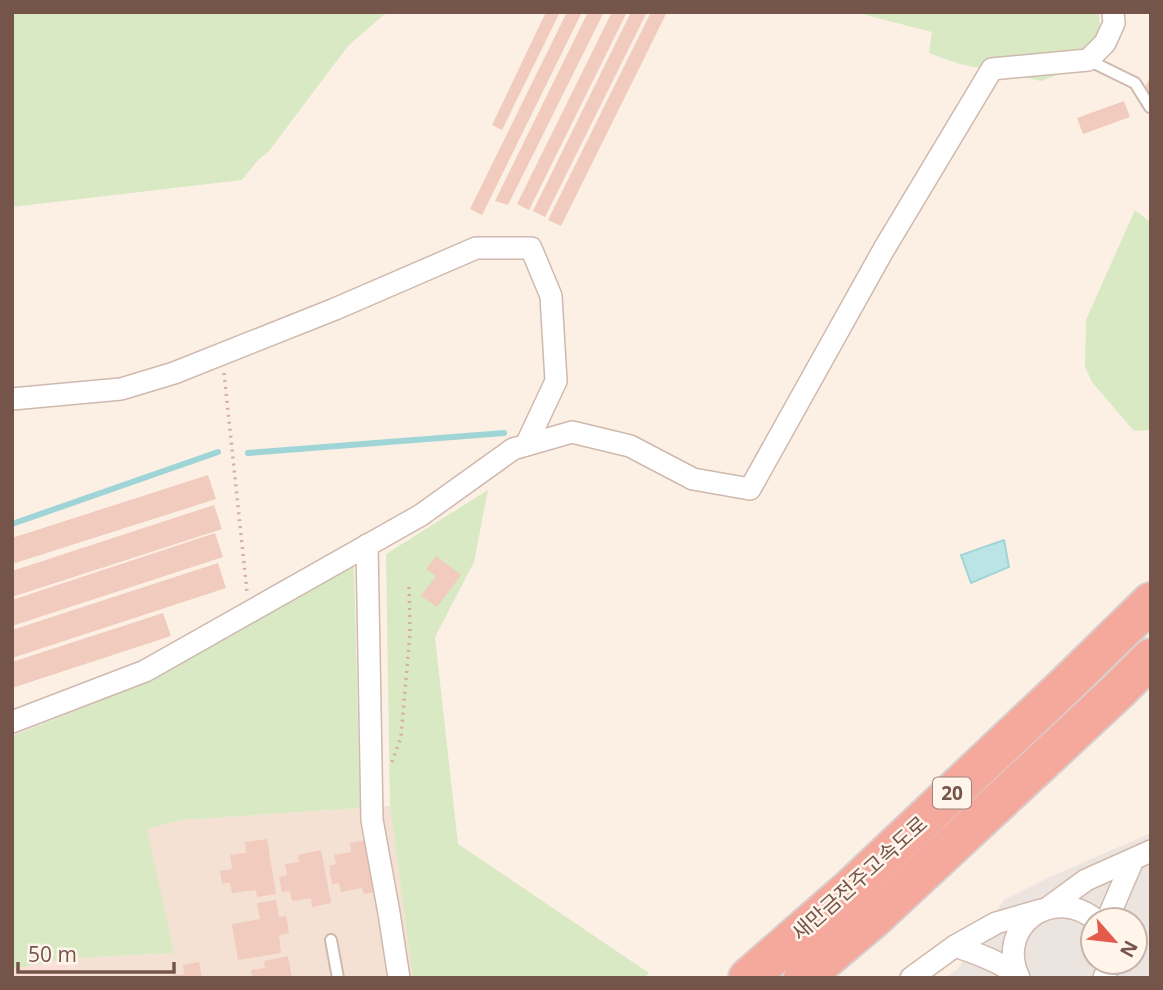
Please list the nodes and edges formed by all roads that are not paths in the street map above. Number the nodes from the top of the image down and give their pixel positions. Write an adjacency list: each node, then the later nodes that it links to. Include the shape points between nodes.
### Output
1 (1113, 12): 2 (street, via 1114,23 1105,43)
2 (1088, 60): 3 (lane, via 1135,83); 5 (street, via 992,69 884,249 750,489 692,479 630,446 572,432)
3 (1150, 107)
4 (12, 399): 5 (street, via 121,388 174,373 476,248 531,248 551,296 556,381)
5 (526, 445): 6 (street, via 513,449 421,515)
6 (367, 545): 9 (street, via 145,671); 18 (street, via 372,820)
7 (1151, 602): 19 (highway, 새만금전주고속도로 / 20, via 861,879)
8 (1151, 658): 20 (highway, 새만금전주고속도로 / 20, via 873,919)
9 (12, 722)
10 (1142, 856): 11 (street); 12 (street, via 1086,880)
11 (1115, 906)
12 (1045, 909): 13 (street); 15 (street, via 996,923); 16 (street, via 1031,917 1016,938 1013,950)
13 (1079, 910)
14 (331, 940): 17 (lane)
15 (955, 946): 16 (street, via 1004,965); 21 (street)
16 (1018, 976)
17 (338, 978)
18 (399, 978)
19 (748, 978)
20 (803, 978)
21 (911, 978)

